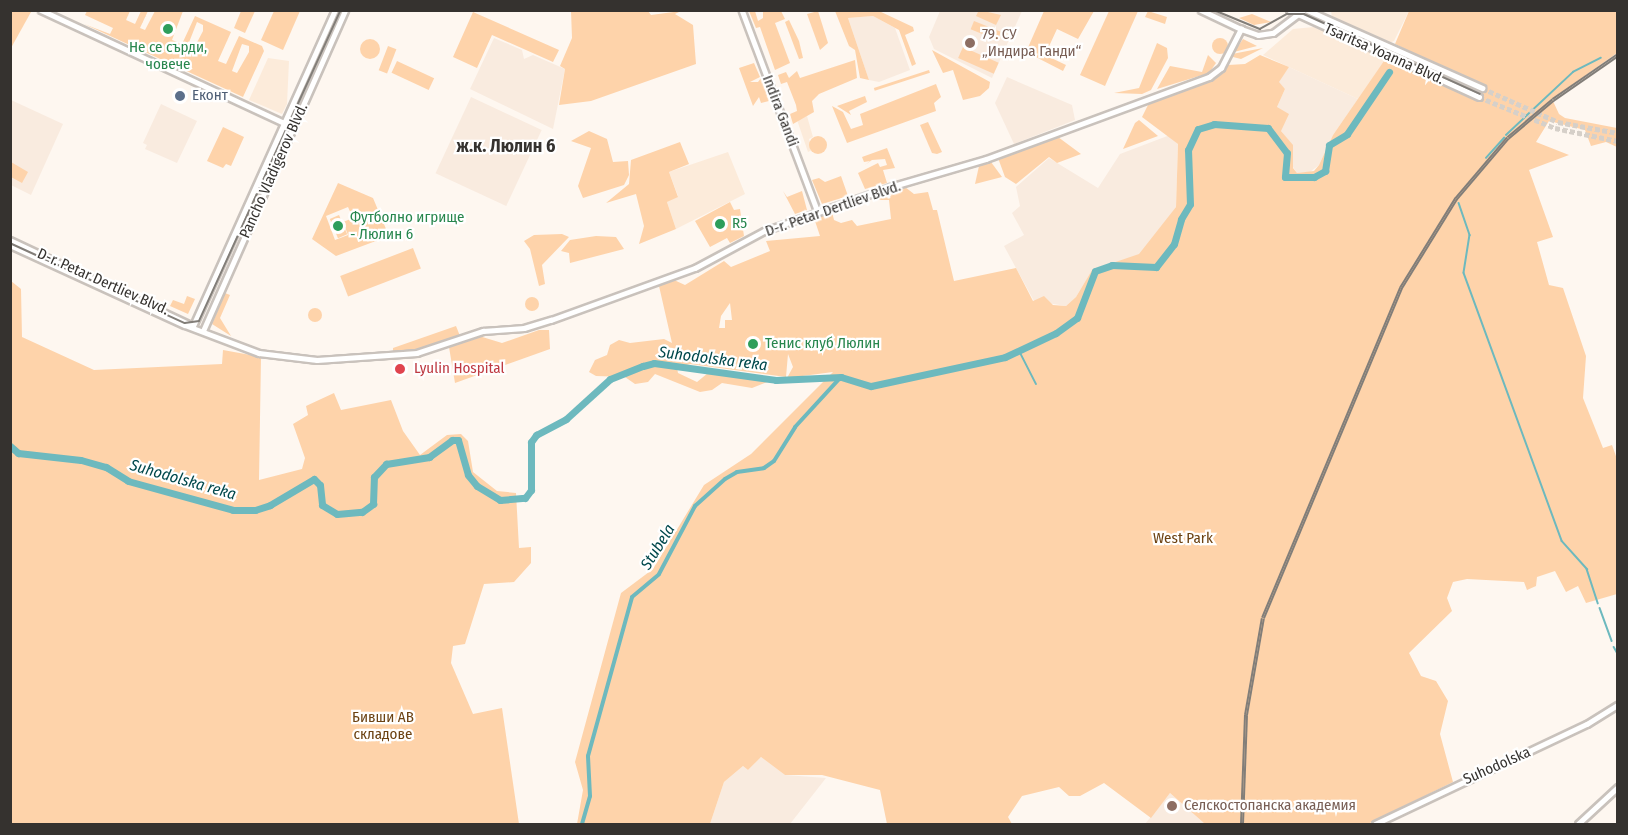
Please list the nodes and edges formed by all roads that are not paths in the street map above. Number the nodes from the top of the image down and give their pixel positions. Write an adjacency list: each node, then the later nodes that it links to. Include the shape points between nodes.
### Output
1 (41, 10): 14 (main road)
2 (335, 10): 14 (main road, Pancho Vladigerov Blvd.)
3 (345, 10): 15 (main road, Pancho Vladigerov Blvd.)
4 (742, 10): 16 (main road, Indira Gandi)
5 (1201, 10): 11 (main road)
6 (1289, 10): 9 (main road, Tsaritsa Yoanna Blvd.)
7 (1305, 10): 9 (main road); 10 (main road, Tsaritsa Yoanna Blvd.)
8 (1318, 10): 10 (main road)
9 (1298, 15): 11 (main road, via 1268,35); 13 (main road, Tsaritsa Yoanna Blvd.)
10 (1324, 18): 12 (main road, Tsaritsa Yoanna Blvd.)
11 (1241, 29): 16 (main road, D-r. Petar Dertliev Blvd., via 1221,69 1209,77 986,159)
12 (1482, 88)
13 (1479, 96)
14 (284, 123): 15 (main road); 19 (main road, Pancho Vladigerov Blvd.)
15 (293, 127): 20 (main road, Pancho Vladigerov Blvd.)
16 (818, 212): 20 (main road, D-r. Petar Dertliev Blvd., via 764,231 694,268 551,320 524,328 483,331 417,353 335,360 289,359 259,353)
17 (10, 240): 19 (main road, D-r. Petar Dertliev Blvd., via 181,317)
18 (10, 245): 19 (main road, D-r. Petar Dertliev Blvd.)
19 (193, 326): 20 (main road, D-r. Petar Dertliev Blvd.)
20 (203, 331)
21 (1617, 705): 23 (main road, Suhodolska, via 1587,724)
22 (1617, 787): 24 (main road)
23 (1375, 825)
24 (1578, 825)

